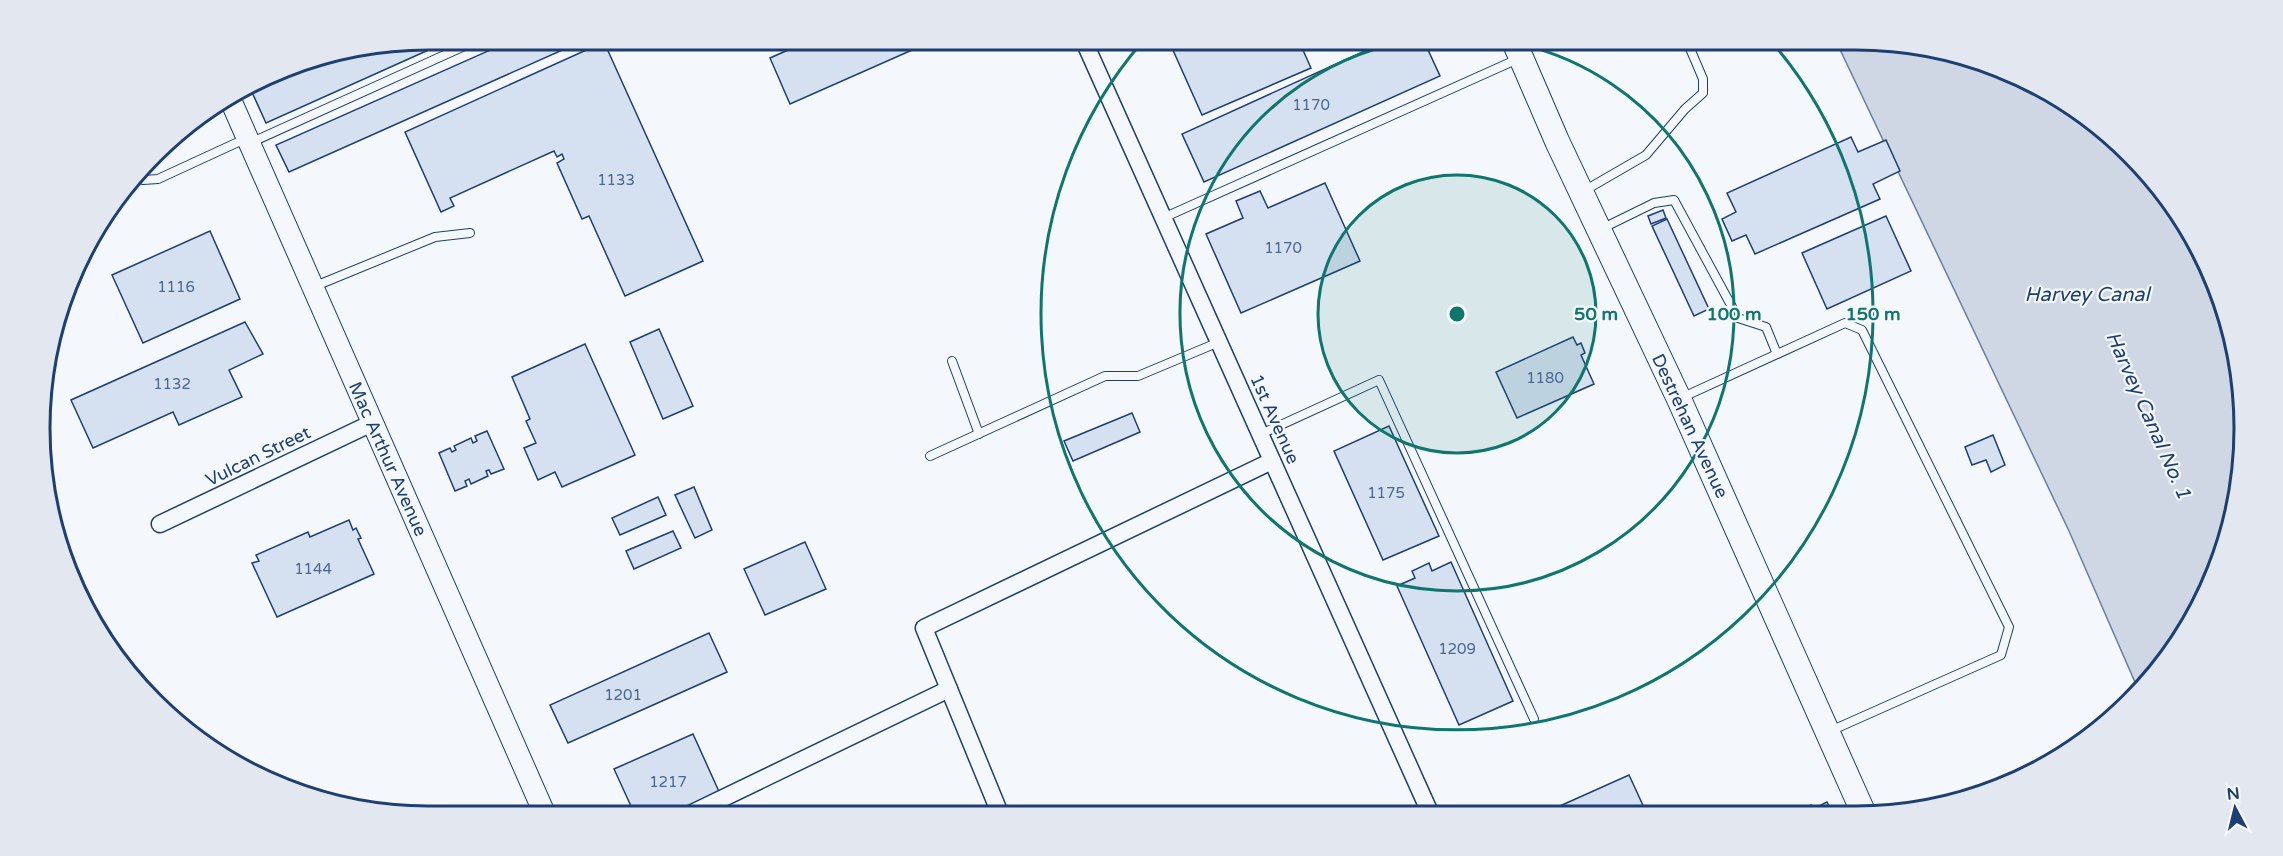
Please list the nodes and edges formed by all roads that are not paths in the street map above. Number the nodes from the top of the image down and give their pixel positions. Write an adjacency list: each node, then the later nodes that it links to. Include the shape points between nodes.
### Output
1 (455, 50): 7 (lane)
2 (1088, 50): 10 (street, 1st Avenue)
3 (1513, 50): 10 (lane)
4 (1518, 50): 9 (main road, Destrehan Avenue)
5 (1691, 50): 9 (lane, via 1703,79 1703,93 1646,155)
6 (232, 104): 7 (street, Mac Arthur Avenue)
7 (248, 140): 8 (lane, via 158,179); 13 (street, Mac Arthur Avenue)
8 (142, 179)
9 (1581, 192): 11 (main road, Destrehan Avenue)
10 (1163, 218): 14 (street, 1st Avenue)
11 (1599, 230): 15 (lane, via 1654,203 1674,200 1738,318 1766,327); 17 (main road, Destrehan Avenue)
12 (470, 233): 13 (lane, via 435,237)
13 (313, 288): 18 (street, Mac Arthur Avenue)
14 (1219, 342): 19 (lane, via 1138,376 1106,376); 20 (street, 1st Avenue)
15 (1778, 354): 17 (lane); 26 (lane, via 1845,323 1863,330 2009,627 2001,655)
16 (952, 361): 19 (lane)
17 (1679, 399): 26 (main road, Destrehan Avenue)
18 (372, 423): 23 (street, Vulcan Street); 27 (street, Mac Arthur Avenue)
19 (979, 434): 21 (lane)
20 (1261, 434): 22 (street, 1st Avenue); 25 (lane, via 1379,380)
21 (930, 456)
22 (1272, 461): 24 (street, via 924,628); 30 (street, 1st Avenue)
23 (160, 524)
24 (948, 689): 28 (street); 29 (street)
25 (1533, 719)
26 (1828, 732): 31 (main road, Destrehan Avenue)
27 (541, 806)
28 (708, 806)
29 (997, 806)
30 (1427, 806)
31 (1860, 806)

